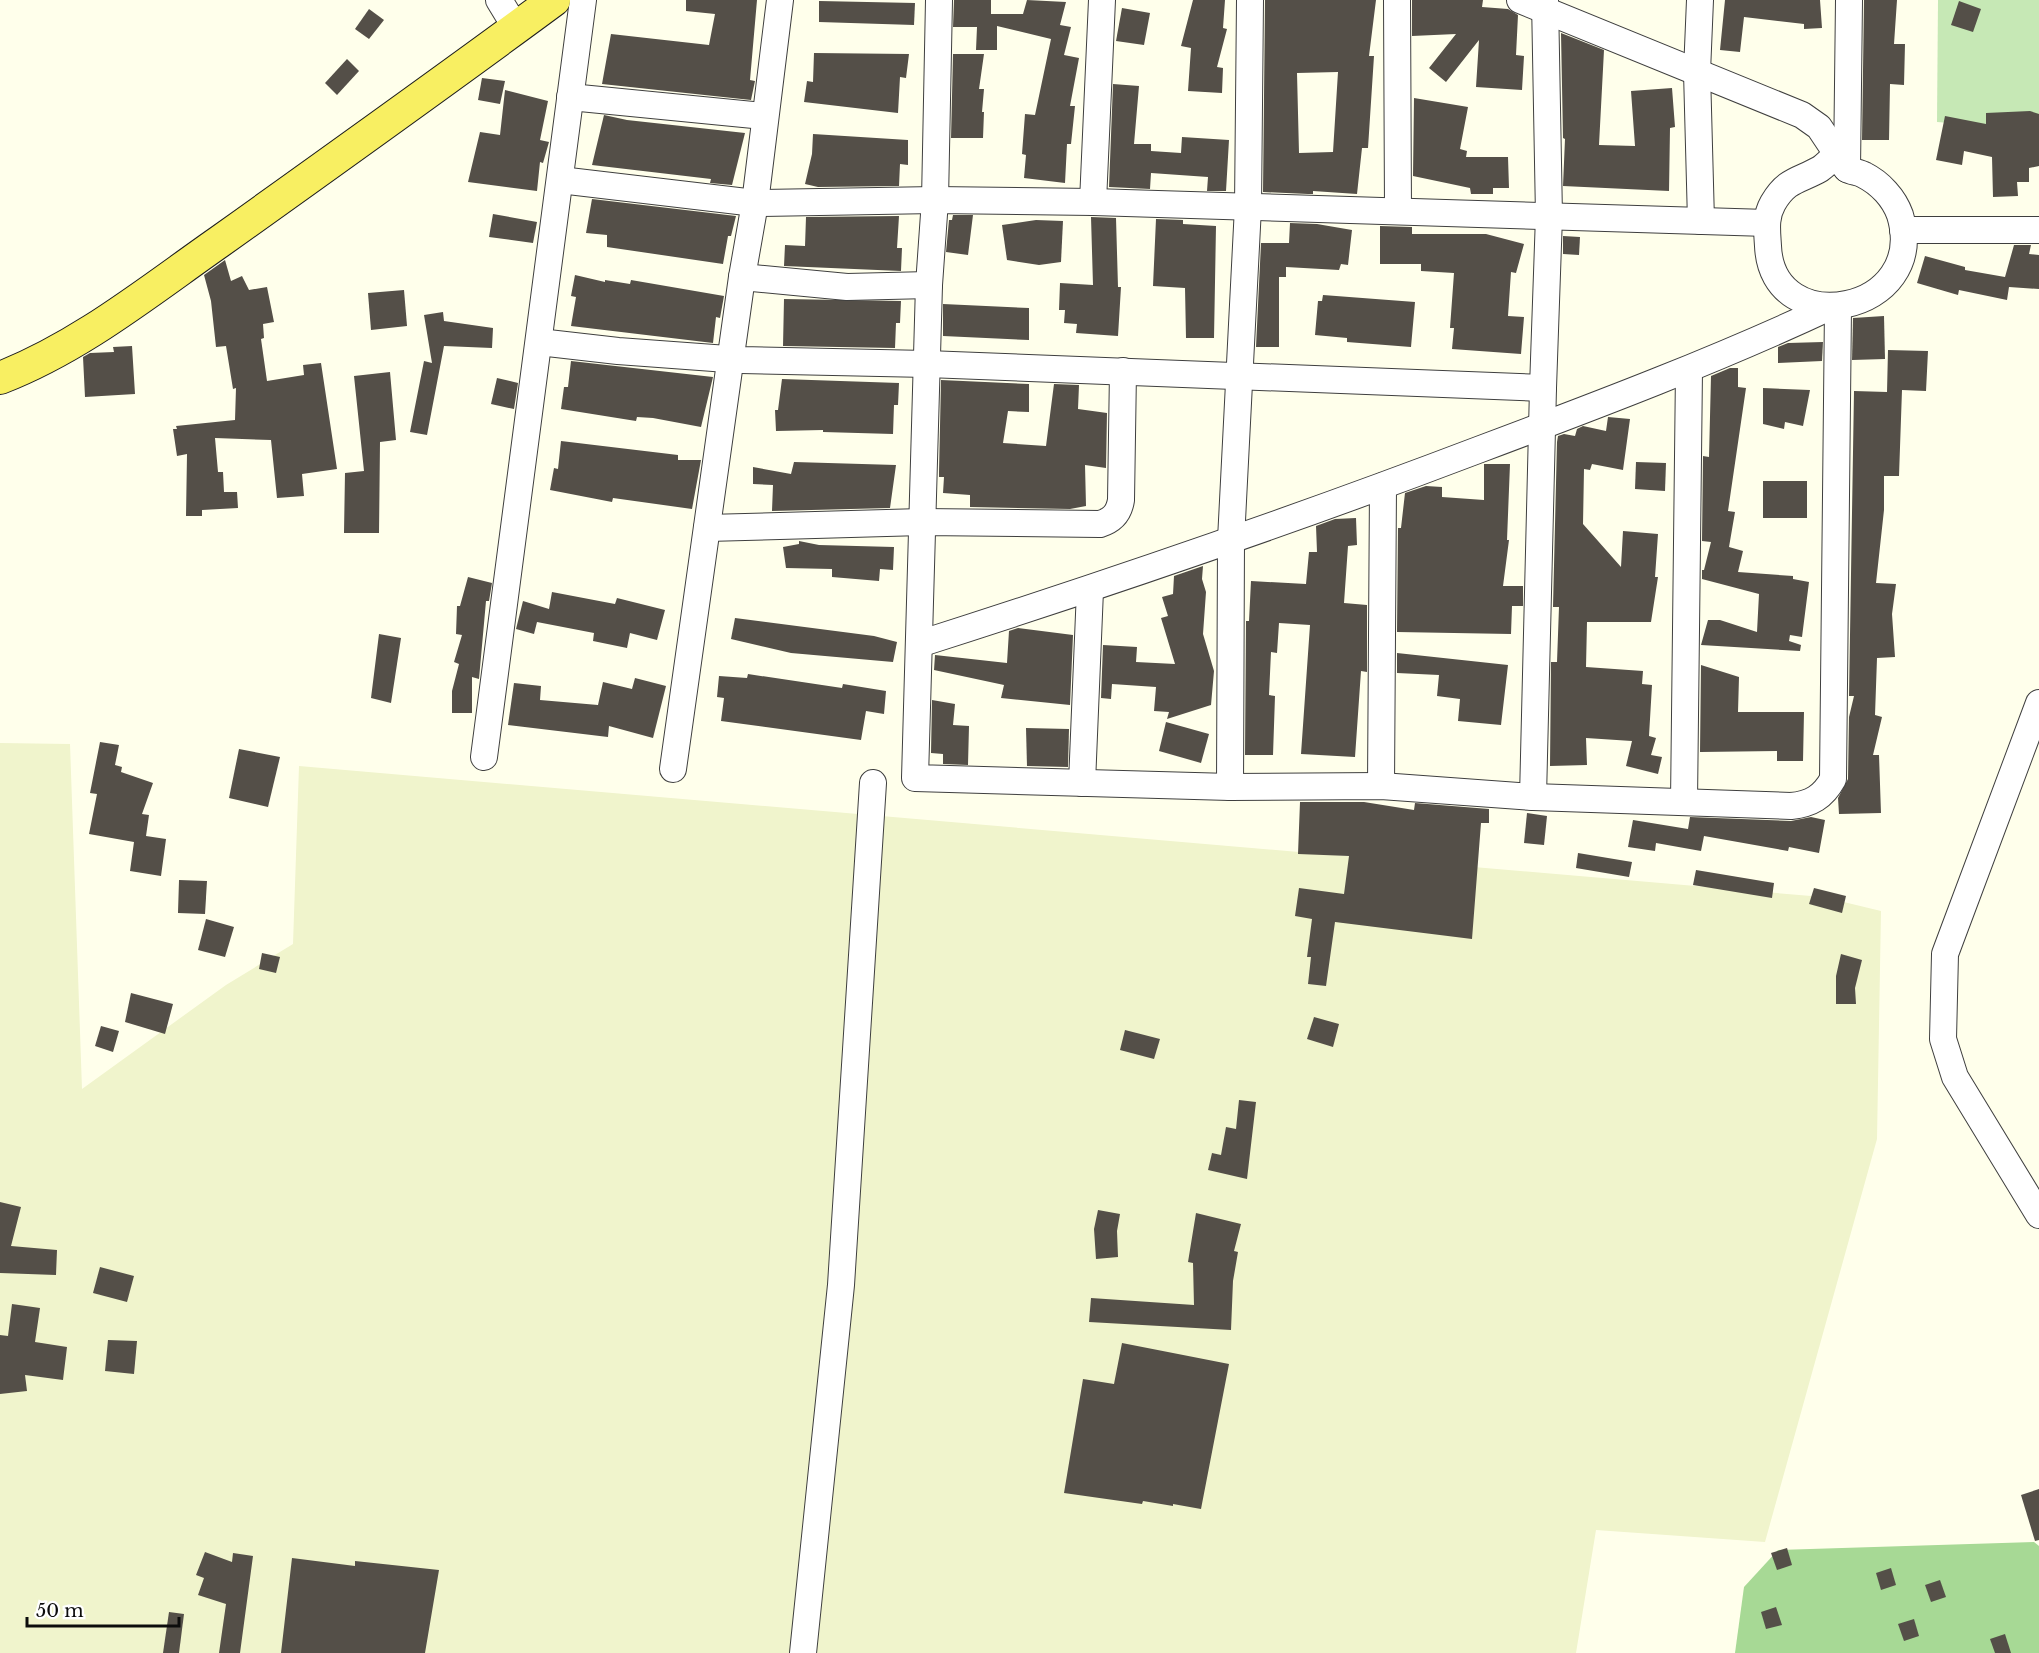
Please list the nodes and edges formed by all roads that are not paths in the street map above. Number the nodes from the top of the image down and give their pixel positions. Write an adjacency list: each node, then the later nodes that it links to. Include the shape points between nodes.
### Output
1 (499, 0): 13 (street)
2 (554, 0): 13 (main road)
3 (583, 0): 15 (street)
4 (780, 0): 16 (street)
5 (939, 0): 19 (street)
6 (1102, 0): 20 (street)
7 (1250, 0): 22 (street)
8 (1397, 0): 23 (street)
9 (1520, 0): 12 (street)
10 (1700, 0): 14 (street)
11 (1849, 0): 17 (street)
12 (1545, 5): 14 (street); 24 (street)
13 (516, 28): 38 (main road, via 115,315 47,358)
14 (1697, 72): 17 (street, via 1811,120); 25 (street)
15 (570, 97): 16 (street); 18 (street)
16 (764, 116): 21 (street)
17 (1842, 161): 26 (street, via 1801,176 1785,188 1773,204); 27 (street, via 1879,184 1891,197)
18 (560, 180): 21 (street); 32 (street)
19 (935, 200): 20 (street); 21 (street); 30 (street)
20 (1093, 202): 22 (street)
21 (755, 203): 29 (street)
22 (1248, 207): 23 (street); 37 (street)
23 (1398, 210): 24 (street)
24 (1549, 216): 25 (street); 39 (street)
25 (1701, 221): 26 (street)
26 (1767, 223): 31 (street, via 1769,263 1779,281 1812,304)
27 (1903, 230): 28 (street); 31 (street, via 1897,267 1887,283 1857,303)
28 (2039, 230)
29 (742, 277): 30 (street, via 847,287); 33 (street)
30 (929, 285): 34 (street)
31 (1835, 307): 35 (street); 55 (street, via 1833,778 1821,795 1804,805)
32 (539, 342): 33 (street); 48 (street)
33 (730, 359): 34 (street); 43 (street)
34 (927, 364): 36 (street); 42 (street)
35 (1689, 370): 40 (street); 55 (street)
36 (1124, 371): 37 (street); 42 (street, via 1121,500 1113,518 1100,525)
37 (1241, 376): 39 (street); 44 (street)
38 (0, 378)
39 (1543, 388): 40 (street)
40 (1542, 426): 41 (street); 54 (street)
41 (1383, 486): 44 (street); 52 (street)
42 (922, 522): 43 (street); 46 (street)
43 (707, 528): 49 (street)
44 (1231, 540): 45 (street); 53 (street)
45 (1089, 590): 46 (street); 51 (street)
46 (919, 644): 51 (street, via 915,778)
47 (2039, 703): 56 (street, via 1945,954 1943,1039 1955,1077)
48 (484, 757)
49 (673, 769)
50 (873, 783): 57 (street, via 841,1285)
51 (1082, 783): 53 (street)
52 (1381, 786): 53 (street); 54 (street)
53 (1230, 787)
54 (1533, 797): 55 (street)
55 (1684, 802)
56 (2039, 1215)
57 (803, 1653)

